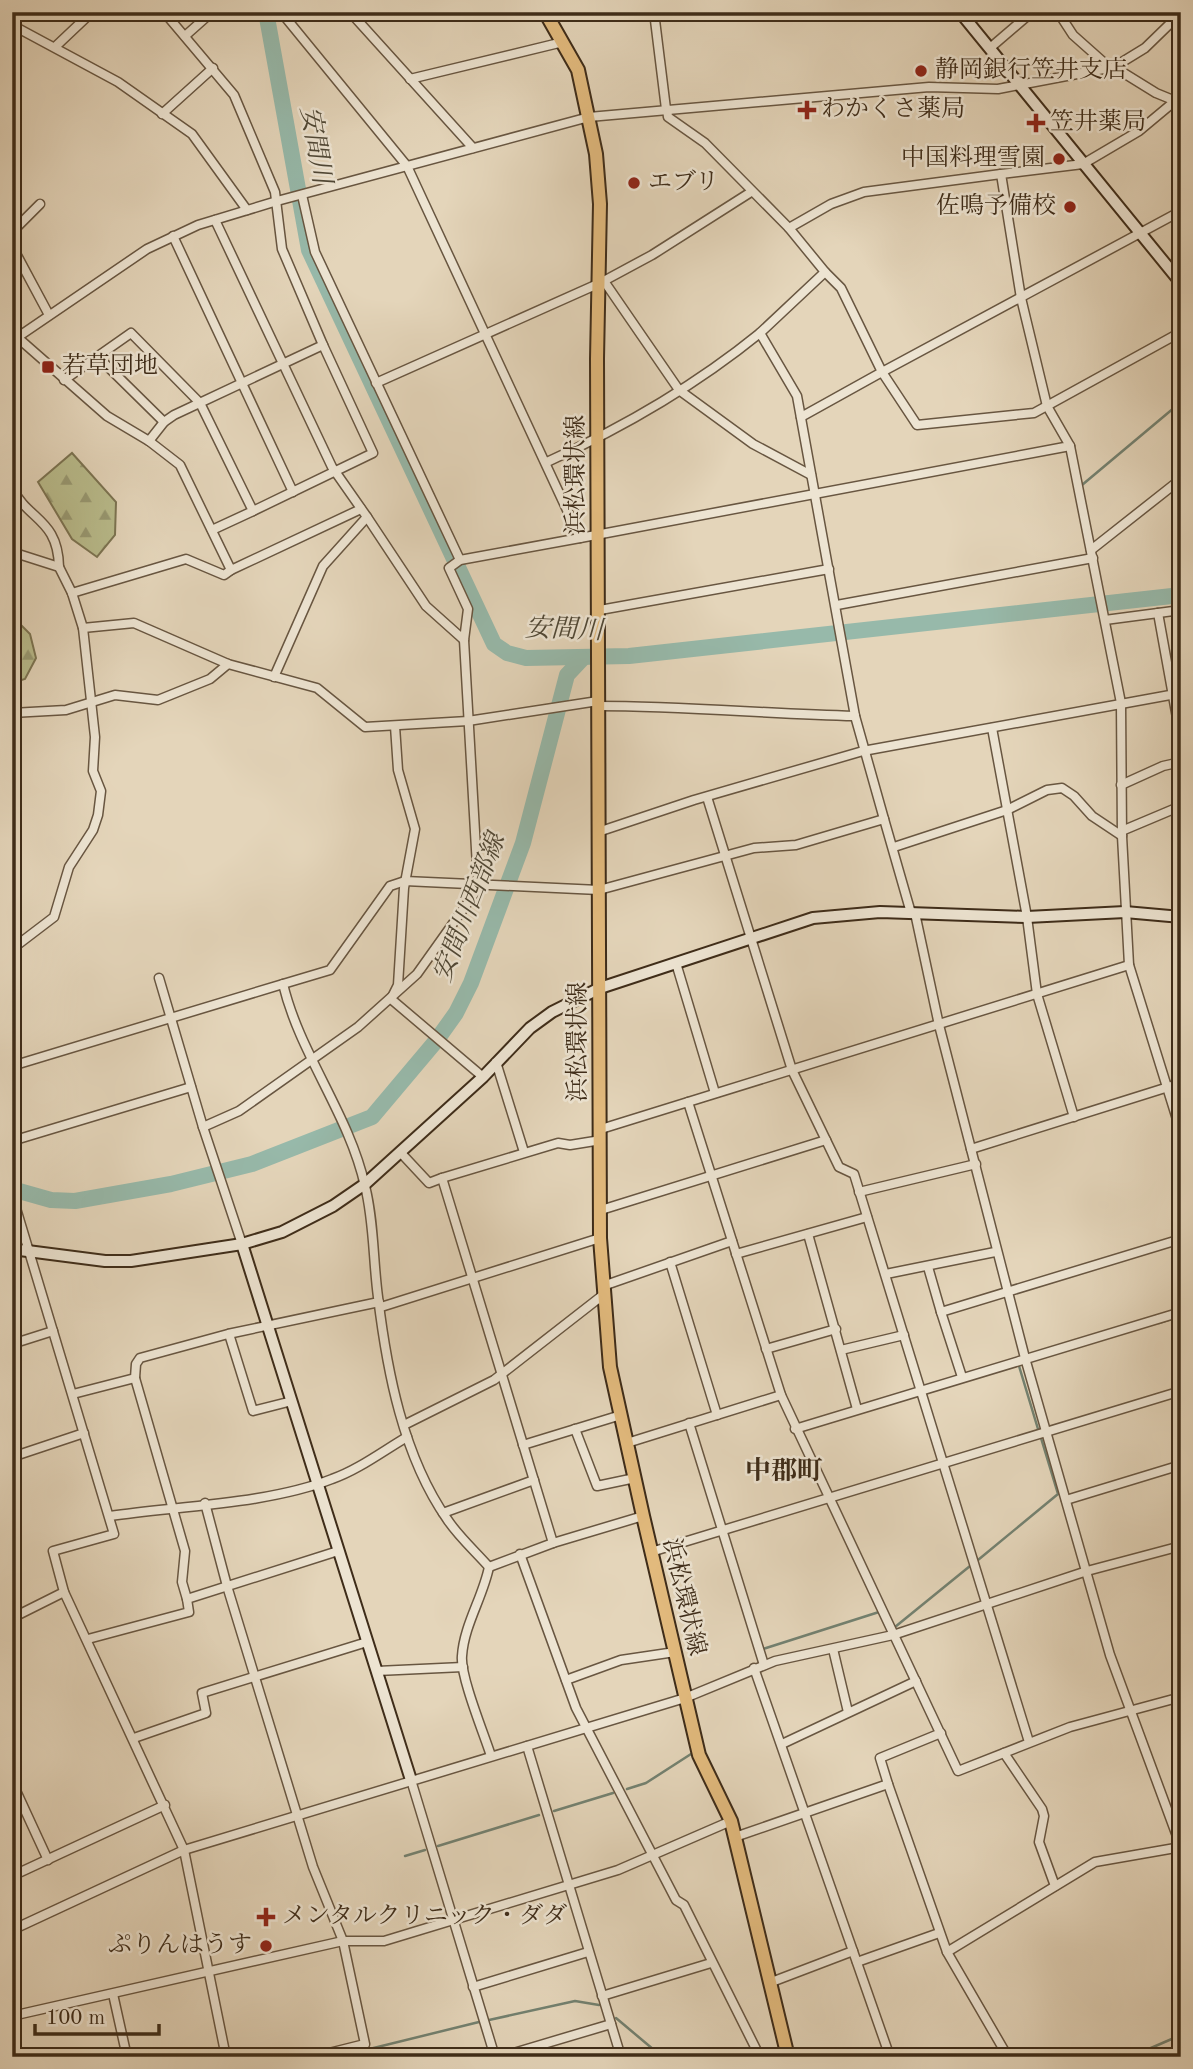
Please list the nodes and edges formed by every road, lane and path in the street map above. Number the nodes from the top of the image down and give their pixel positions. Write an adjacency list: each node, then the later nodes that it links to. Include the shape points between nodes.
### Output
1 (92, 12): 15 (street)
2 (164, 12): 13 (street)
3 (212, 12): 13 (street)
4 (281, 12): 27 (street)
5 (350, 12): 19 (street)
6 (545, 12): 14 (main road, 浜松環状線)
7 (654, 12): 22 (street)
8 (960, 12): 16 (street)
9 (1032, 12): 16 (street)
10 (1059, 12): 17 (street, via 1073,35)
11 (1181, 13): 17 (street, via 1145,48)
12 (12, 24): 15 (street)
13 (185, 36): 18 (street)
14 (563, 42): 19 (street); 24 (main road, 浜松環状線, via 579,70)
15 (55, 47): 23 (street, via 118,82)
16 (990, 48): 20 (street)
17 (1112, 67): 20 (street); 21 (street, via 1156,93)
18 (213, 68): 23 (street); 31 (street, via 234,95)
19 (410, 79): 25 (street)
20 (1019, 86): 22 (street, via 978,91 929,86); 26 (street)
21 (1179, 100): 26 (street, via 1139,131)
22 (666, 109): 24 (street); 29 (street, via 668,117 694,132)
23 (162, 114): 33 (street, via 191,134)
24 (589, 117): 25 (street); 42 (main road, 浜松環状線, via 600,204)
25 (474, 148): 27 (street)
26 (1083, 164): 28 (street); 38 (street)
27 (407, 166): 30 (street); 46 (street)
28 (1001, 174): 36 (street, via 864,192); 44 (street)
29 (751, 192): 36 (street); 42 (street)
30 (299, 196): 31 (street); 56 (street, via 315,252)
31 (277, 201): 33 (street); 50 (street, via 282,249)
32 (40, 204): 37 (street)
33 (247, 210): 35 (street)
34 (1181, 211): 38 (street)
35 (215, 220): 39 (street); 52 (street)
36 (789, 228): 41 (street)
37 (12, 232)
38 (1141, 233): 43 (street); 44 (street)
39 (173, 236): 45 (street); 55 (street)
40 (12, 246): 45 (street)
41 (825, 272): 47 (street); 53 (street, via 841,288)
42 (601, 283): 46 (street); 57 (street); 62 (main road, 浜松環状線)
43 (1181, 283)
44 (1021, 298): 53 (street); 59 (street)
45 (49, 315): 49 (street)
46 (485, 332): 56 (street); 65 (street)
47 (760, 332): 57 (street); 60 (street, via 797,396)
48 (1181, 332): 59 (street)
49 (15, 339): 54 (street)
50 (323, 345): 52 (street); 66 (street, via 373,453)
51 (98, 357): 54 (street); 58 (street, via 131,333); 61 (street)
52 (284, 364): 55 (street); 66 (street)
53 (882, 372): 59 (street, via 917,425 1034,413); 60 (street)
54 (64, 380): 63 (street, via 107,416)
55 (242, 383): 58 (street); 69 (street)
56 (376, 383): 80 (street)
57 (679, 390): 62 (street); 67 (street, via 753,444)
58 (200, 403): 61 (street); 73 (street)
59 (1047, 407): 64 (street)
60 (801, 416): 67 (street)
61 (164, 422): 63 (street)
62 (598, 439): 65 (street); 76 (main road, 浜松環状線)
63 (149, 441): 75 (street, via 180,465)
64 (1070, 446): 71 (street); 79 (street)
65 (547, 462): 77 (street)
66 (335, 471): 69 (street); 72 (street)
67 (811, 475): 71 (street)
68 (1181, 479): 79 (street)
69 (293, 492): 73 (street)
70 (14, 493): 81 (street, via 48,527)
71 (816, 494): 76 (street); 82 (street)
72 (360, 509): 74 (street); 83 (street)
73 (253, 511): 75 (street)
74 (367, 517): 91 (street, via 426,606); 93 (street, via 323,566)
75 (212, 530): 83 (street)
76 (599, 534): 77 (street); 86 (main road, 浜松環状線)
77 (580, 538): 80 (street)
78 (12, 552): 81 (street)
79 (1092, 554): 85 (street); 89 (street)
80 (457, 561): 91 (street, via 449,568 468,609)
81 (59, 567): 84 (street)
82 (829, 569): 85 (street); 86 (street)
83 (231, 570): 84 (street, via 224,575 186,559)
84 (72, 593): 90 (street)
85 (837, 606): 99 (street)
86 (600, 610): 96 (main road, 浜松環状線)
87 (1181, 610): 88 (street)
88 (1158, 613): 89 (street); 94 (street)
89 (1105, 620): 97 (street)
90 (83, 628): 92 (street, via 134,623); 95 (street)
91 (464, 639): 100 (street)
92 (228, 664): 93 (street); 95 (street, via 210,679 158,700 115,695)
93 (274, 677): 101 (street, via 317,688 365,727)
94 (1177, 693): 97 (street); 103 (street)
95 (90, 703): 98 (street, via 66,710); 123 (street, via 96,746 93,771 101,791 97,819 69,867 54,917)
96 (598, 703): 99 (street); 100 (street); 111 (main road, 浜松環状線)
97 (1121, 703): 102 (street); 106 (street)
98 (12, 713)
99 (855, 716): 104 (street)
100 (468, 721): 101 (street); 116 (street)
101 (395, 726): 115 (street, via 398,770 415,830)
102 (992, 728): 104 (street); 109 (street)
103 (1181, 740)
104 (863, 751): 107 (street); 110 (street)
105 (1181, 762): 106 (street)
106 (1121, 785): 112 (street)
107 (706, 797): 111 (street); 114 (street)
108 (1181, 806): 112 (street)
109 (1007, 810): 112 (street, via 1046,790 1062,788 1092,816); 113 (street); 120 (street)
110 (884, 819): 113 (street); 114 (street, via 796,845)
111 (598, 832): 117 (main road, 浜松環状線)
112 (1123, 833): 118 (street)
113 (894, 846): 119 (street)
114 (724, 855): 117 (street); 122 (street)
115 (405, 881): 116 (street); 127 (street, via 390,886 330,970); 130 (street, via 398,985)
116 (478, 884): 117 (street); 130 (street, via 417,974)
117 (599, 890): 128 (main road, 浜松環状線)
118 (1125, 912): 120 (street); 121 (street); 125 (street)
119 (913, 913): 120 (street); 122 (street, via 845,913); 132 (street)
120 (1027, 917): 129 (street)
121 (1181, 918)
122 (749, 937): 124 (street); 136 (street)
123 (12, 949)
124 (676, 963): 128 (street); 141 (street)
125 (1129, 965): 129 (street); 140 (street)
126 (159, 978): 131 (street)
127 (283, 984): 131 (street); 133 (street)
128 (600, 988): 134 (street, via 552,1012); 146 (main road, 浜松環状線)
129 (1037, 994): 132 (street); 143 (street)
130 (391, 999): 133 (street); 137 (street)
131 (172, 1018): 135 (street); 139 (street)
132 (939, 1025): 136 (street); 149 (street)
133 (311, 1062): 144 (street, via 239,1111); 155 (street, via 344,1126)
134 (496, 1062): 137 (street); 150 (street)
135 (12, 1066)
136 (792, 1070): 141 (street); 147 (street)
137 (483, 1077): 151 (street)
138 (1181, 1083): 140 (street)
139 (191, 1087): 144 (street); 148 (street)
140 (1167, 1087): 143 (street); 145 (street)
141 (715, 1093): 142 (street)
142 (688, 1102): 146 (street); 153 (street)
143 (1074, 1117): 149 (street)
144 (203, 1127): 164 (street)
145 (1181, 1132)
146 (601, 1134): 150 (street, via 570,1145 558,1143); 158 (main road, 浜松環状線)
147 (826, 1140): 153 (street); 156 (street, via 839,1167 854,1174)
148 (12, 1141)
149 (971, 1149): 152 (street)
150 (524, 1152): 154 (street)
151 (401, 1153): 154 (street, via 429,1183); 155 (street)
152 (976, 1164): 156 (street); 167 (street)
153 (711, 1175): 158 (street); 163 (street)
154 (442, 1178): 172 (street)
155 (365, 1184): 164 (street, via 304,1222); 175 (street)
156 (859, 1192): 159 (street)
157 (12, 1195): 166 (street)
158 (601, 1210): 161 (main road, 浜松環状線)
159 (867, 1217): 160 (street); 171 (street)
160 (808, 1234): 168 (street); 179 (street)
161 (600, 1238): 172 (street); 173 (main road, 浜松環状線)
162 (1181, 1239): 174 (street)
163 (732, 1241): 168 (street); 169 (street)
164 (242, 1244): 166 (street, via 131,1261); 178 (street)
165 (12, 1250): 166 (street)
166 (30, 1252): 180 (street)
167 (996, 1252): 170 (street); 174 (street)
168 (736, 1254): 184 (street)
169 (670, 1262): 173 (street); 197 (street)
170 (928, 1267): 171 (street); 176 (street)
171 (886, 1274): 182 (street)
172 (472, 1278): 175 (street); 187 (street)
173 (603, 1290): 187 (street); 196 (main road, 浜松環状線, via 610,1367)
174 (1007, 1292): 176 (street); 186 (street)
175 (380, 1304): 178 (street); 199 (street)
176 (942, 1312): 188 (street)
177 (1181, 1312): 186 (street)
178 (269, 1325): 181 (street); 194 (street)
179 (836, 1329): 184 (street); 185 (street)
180 (53, 1331): 183 (street); 192 (street)
181 (229, 1334): 189 (street, via 140,1359); 194 (street, via 253,1411)
182 (904, 1335): 185 (street); 190 (street)
183 (12, 1344)
184 (766, 1349): 193 (street)
185 (841, 1350): 195 (street)
186 (1025, 1358): 188 (street); 202 (street)
187 (501, 1374): 199 (street); 206 (street)
188 (962, 1377): 190 (street)
189 (135, 1378): 192 (street); 216 (street)
190 (920, 1390): 195 (street); 208 (street)
191 (1181, 1391): 202 (street)
192 (73, 1394): 203 (street)
193 (780, 1395): 197 (street); 201 (street)
194 (292, 1401): 212 (street)
195 (857, 1409): 201 (street)
196 (621, 1415): 200 (street); 205 (main road, 浜松環状線)
197 (717, 1415): 198 (street)
198 (689, 1423): 205 (street); 220 (street)
199 (404, 1425): 204 (street)
200 (575, 1429): 206 (street); 210 (street, via 597,1486)
201 (795, 1429): 213 (street)
202 (1046, 1431): 208 (street); 214 (street)
203 (84, 1433): 207 (street); 218 (street)
204 (407, 1437): 212 (street, via 335,1479); 217 (street)
205 (627, 1443): 210 (main road, 浜松環状線)
206 (523, 1445): 211 (street)
207 (12, 1457)
208 (944, 1463): 213 (street); 231 (street)
209 (1181, 1465): 214 (street)
210 (635, 1478): 219 (main road, 浜松環状線)
211 (534, 1480): 217 (street); 221 (street)
212 (318, 1484): 215 (street); 223 (street)
213 (827, 1498): 220 (street); 233 (street)
214 (1066, 1500): 227 (street)
215 (205, 1503): 216 (street); 228 (street)
216 (172, 1507): 218 (street); 230 (street, via 185,1551 182,1582)
217 (443, 1513): 226 (street)
218 (110, 1516): 229 (street, via 114,1534 54,1551)
219 (643, 1516): 221 (street); 224 (main road, 浜松環状線)
220 (723, 1532): 224 (street); 238 (street)
221 (553, 1543): 225 (street)
222 (1181, 1546): 227 (street)
223 (338, 1551): 228 (street); 235 (street)
224 (652, 1552): 237 (main road, 浜松環状線)
225 (520, 1554): 226 (street); 243 (street)
226 (489, 1567): 239 (street, via 484,1593 466,1632)
227 (1087, 1572): 231 (street); 248 (street)
228 (227, 1586): 230 (street); 242 (street)
229 (64, 1592): 232 (street); 234 (street)
230 (187, 1599): 234 (street, via 189,1612)
231 (986, 1605): 233 (street); 252 (street)
232 (12, 1618)
233 (893, 1635): 236 (street); 244 (street)
234 (88, 1639): 251 (street)
235 (367, 1642): 241 (street); 242 (street)
236 (833, 1649): 238 (street); 247 (street)
237 (675, 1652): 243 (street, via 621,1660); 246 (main road, 浜松環状線)
238 (764, 1665): 240 (street)
239 (463, 1667): 241 (street); 256 (street)
240 (754, 1668): 246 (street); 253 (street)
241 (377, 1671): 257 (street)
242 (255, 1677): 251 (street, via 202,1693 206,1713); 262 (street)
243 (566, 1680): 249 (street)
244 (916, 1681): 247 (street); 250 (street)
245 (1181, 1697): 248 (street)
246 (685, 1698): 249 (street); 263 (main road, 浜松環状線, via 699,1755)
247 (848, 1712): 253 (street)
248 (1129, 1712): 252 (street); 270 (street, via 1181,1847 1095,1862)
249 (585, 1728): 254 (street); 266 (street)
250 (941, 1733): 255 (street, via 958,1771); 259 (street, via 880,1758)
251 (134, 1738): 260 (street)
252 (1029, 1742): 255 (street)
253 (782, 1744): 261 (street)
254 (527, 1746): 256 (street); 269 (street)
255 (1004, 1753): 270 (street, via 1042,1808 1040,1842)
256 (491, 1756): 257 (street)
257 (411, 1780): 262 (street); 271 (street)
258 (12, 1783): 267 (street)
259 (888, 1784): 261 (street); 273 (street)
260 (165, 1805): 265 (street); 267 (street)
261 (805, 1813): 264 (street); 275 (street)
262 (298, 1816): 265 (street); 274 (street)
263 (731, 1821): 264 (main road, 浜松環状線); 266 (street)
264 (735, 1837): 281 (main road, 浜松環状線)
265 (184, 1850): 272 (street); 280 (street)
266 (654, 1855): 269 (street); 279 (street)
267 (48, 1860): 268 (street)
268 (12, 1877)
269 (568, 1885): 271 (street); 276 (street)
270 (1055, 1886): 277 (street)
271 (454, 1920): 274 (street, via 384,1941); 282 (street)
272 (12, 1930)
273 (939, 1933): 277 (street); 278 (street)
274 (343, 1941): 280 (street); 289 (street, via 365,2044)
275 (853, 1951): 278 (street); 281 (street)
276 (588, 1952): 282 (street); 284 (street)
277 (947, 1952): 295 (street)
278 (857, 1962): 294 (street)
279 (711, 1963): 284 (street); 292 (street)
280 (207, 1971): 283 (street); 288 (street)
281 (769, 1983): 293 (main road, 浜松環状線)
282 (473, 1987): 290 (street)
283 (113, 1994): 285 (street); 287 (street)
284 (602, 1996): 286 (street)
285 (12, 2016)
286 (611, 2024): 290 (street); 291 (street)
287 (127, 2057)
288 (226, 2057)
289 (313, 2057)
290 (498, 2057)
291 (621, 2057)
292 (760, 2057)
293 (788, 2057)
294 (890, 2057)
295 (1008, 2057)

